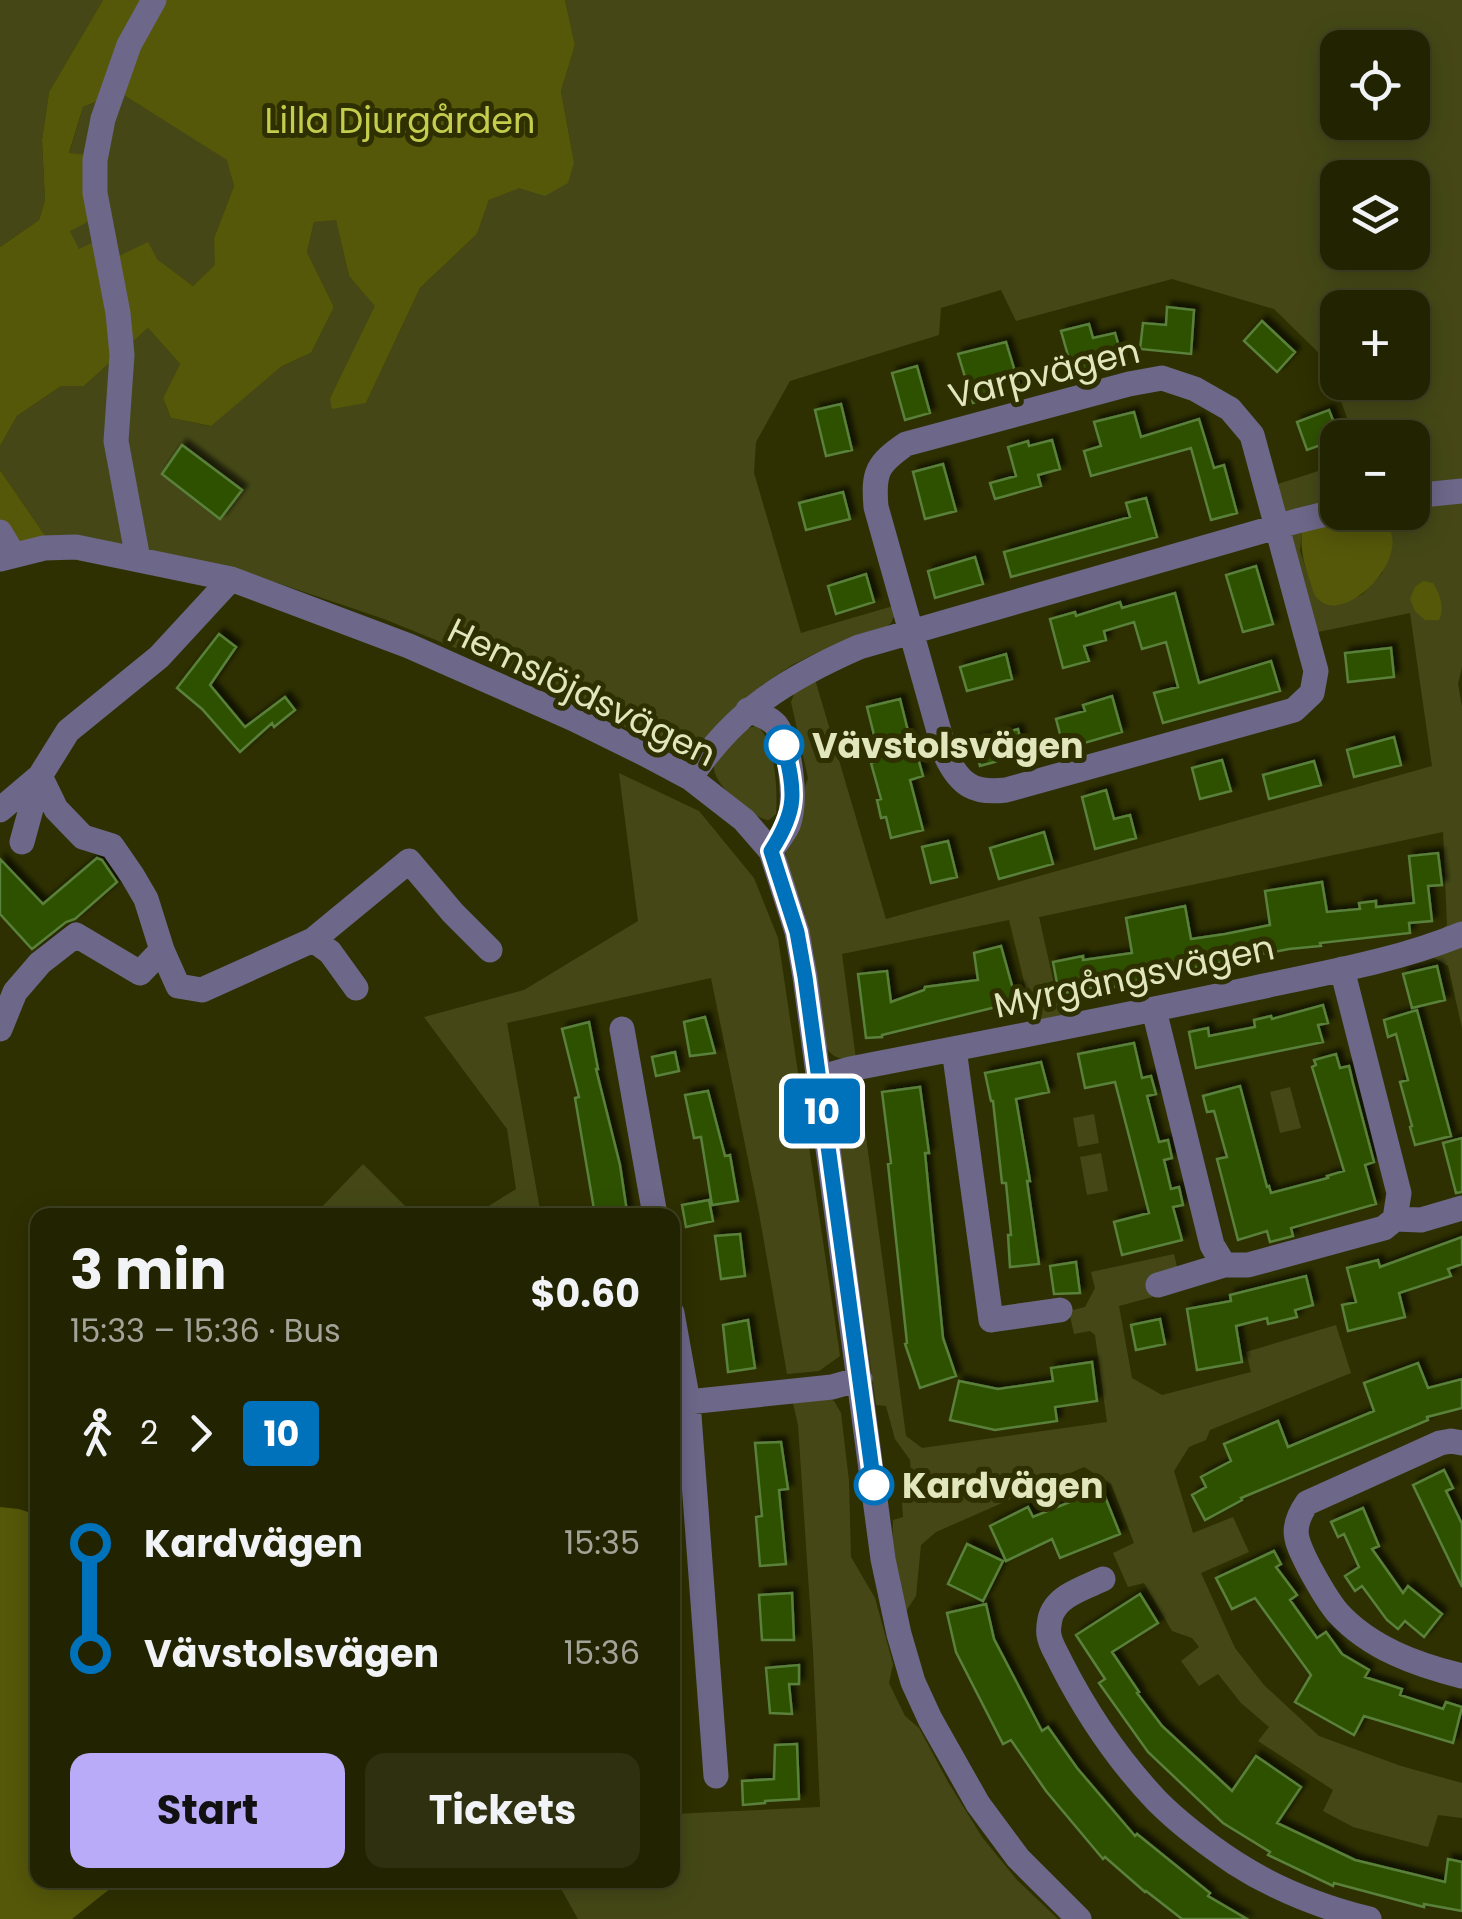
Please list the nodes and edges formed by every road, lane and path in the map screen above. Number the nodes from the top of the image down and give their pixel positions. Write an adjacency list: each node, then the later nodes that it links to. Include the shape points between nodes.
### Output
1 (154, 0): 7 (street, via 129,45 94,160 122,355 116,441)
2 (1462, 490): 3 (street)
3 (1430, 494)
4 (1320, 516): 5 (street)
5 (1278, 527): 9 (street); 9 (street, Varpvägen, via 1252,435 1230,410 1162,378 906,444 886,458 874,482); 9 (street, Varpvägen, via 1316,672 1312,693 1294,710 988,792 961,780 946,756)
6 (4, 548): 7 (street, Hemslöjdsvägen, via 76,547)
7 (138, 559): 8 (street, Hemslöjdsvägen)
8 (230, 579): 11 (street, via 159,657 68,731); 12 (street, Hemslöjdsvägen, via 409,646)
9 (913, 632): 10 (street, via 816,666)
10 (748, 710): 12 (street); 15 (street, via 775,725 791,777 788,825)
11 (40, 776): 13 (street); 14 (street); 18 (street, via 56,809 83,837 112,846 146,900)
12 (690, 778): 15 (street, Hemslöjdsvägen)
13 (0, 810)
14 (22, 842)
15 (771, 851): 26 (street, Hemslöjdsvägen, via 797,932)
16 (1462, 934): 20 (street, Myrgångsvägen)
17 (312, 940): 18 (street, via 202,990 178,986); 19 (street, via 409,861); 21 (street, via 330,952)
18 (162, 950): 23 (street, via 140,972 76,935 14,992)
19 (490, 950)
20 (1342, 969): 22 (street, Myrgångsvägen); 29 (street, via 1399,1193)
21 (356, 988)
22 (1154, 1010): 25 (street, Myrgångsvägen); 30 (street, via 1212,1246)
23 (0, 1029)
24 (622, 1030): 27 (street)
25 (954, 1049): 26 (street, Myrgångsvägen); 32 (street, via 992,1320)
26 (818, 1078): 34 (street, Hemslöjdsvägen)
27 (654, 1208)
28 (1462, 1208): 29 (street, via 1422,1220)
29 (1396, 1219): 30 (street, via 1384,1228 1248,1265)
30 (1224, 1265): 31 (street)
31 (1158, 1285)
32 (1060, 1310)
33 (680, 1358): 35 (street)
34 (860, 1379): 35 (street); 40 (street, Hemslöjdsvägen, via 883,1559 914,1682 978,1804 1018,1858)
35 (688, 1402): 39 (street)
36 (1462, 1443): 38 (street, via 1440,1444 1308,1502 1295,1534 1323,1593 1361,1633 1397,1655)
37 (1103, 1579): 41 (street, via 1055,1607 1049,1635 1070,1680 1128,1766 1158,1801 1236,1863 1278,1888)
38 (1462, 1676)
39 (716, 1776)
40 (1080, 1919)
41 (1368, 1919)

